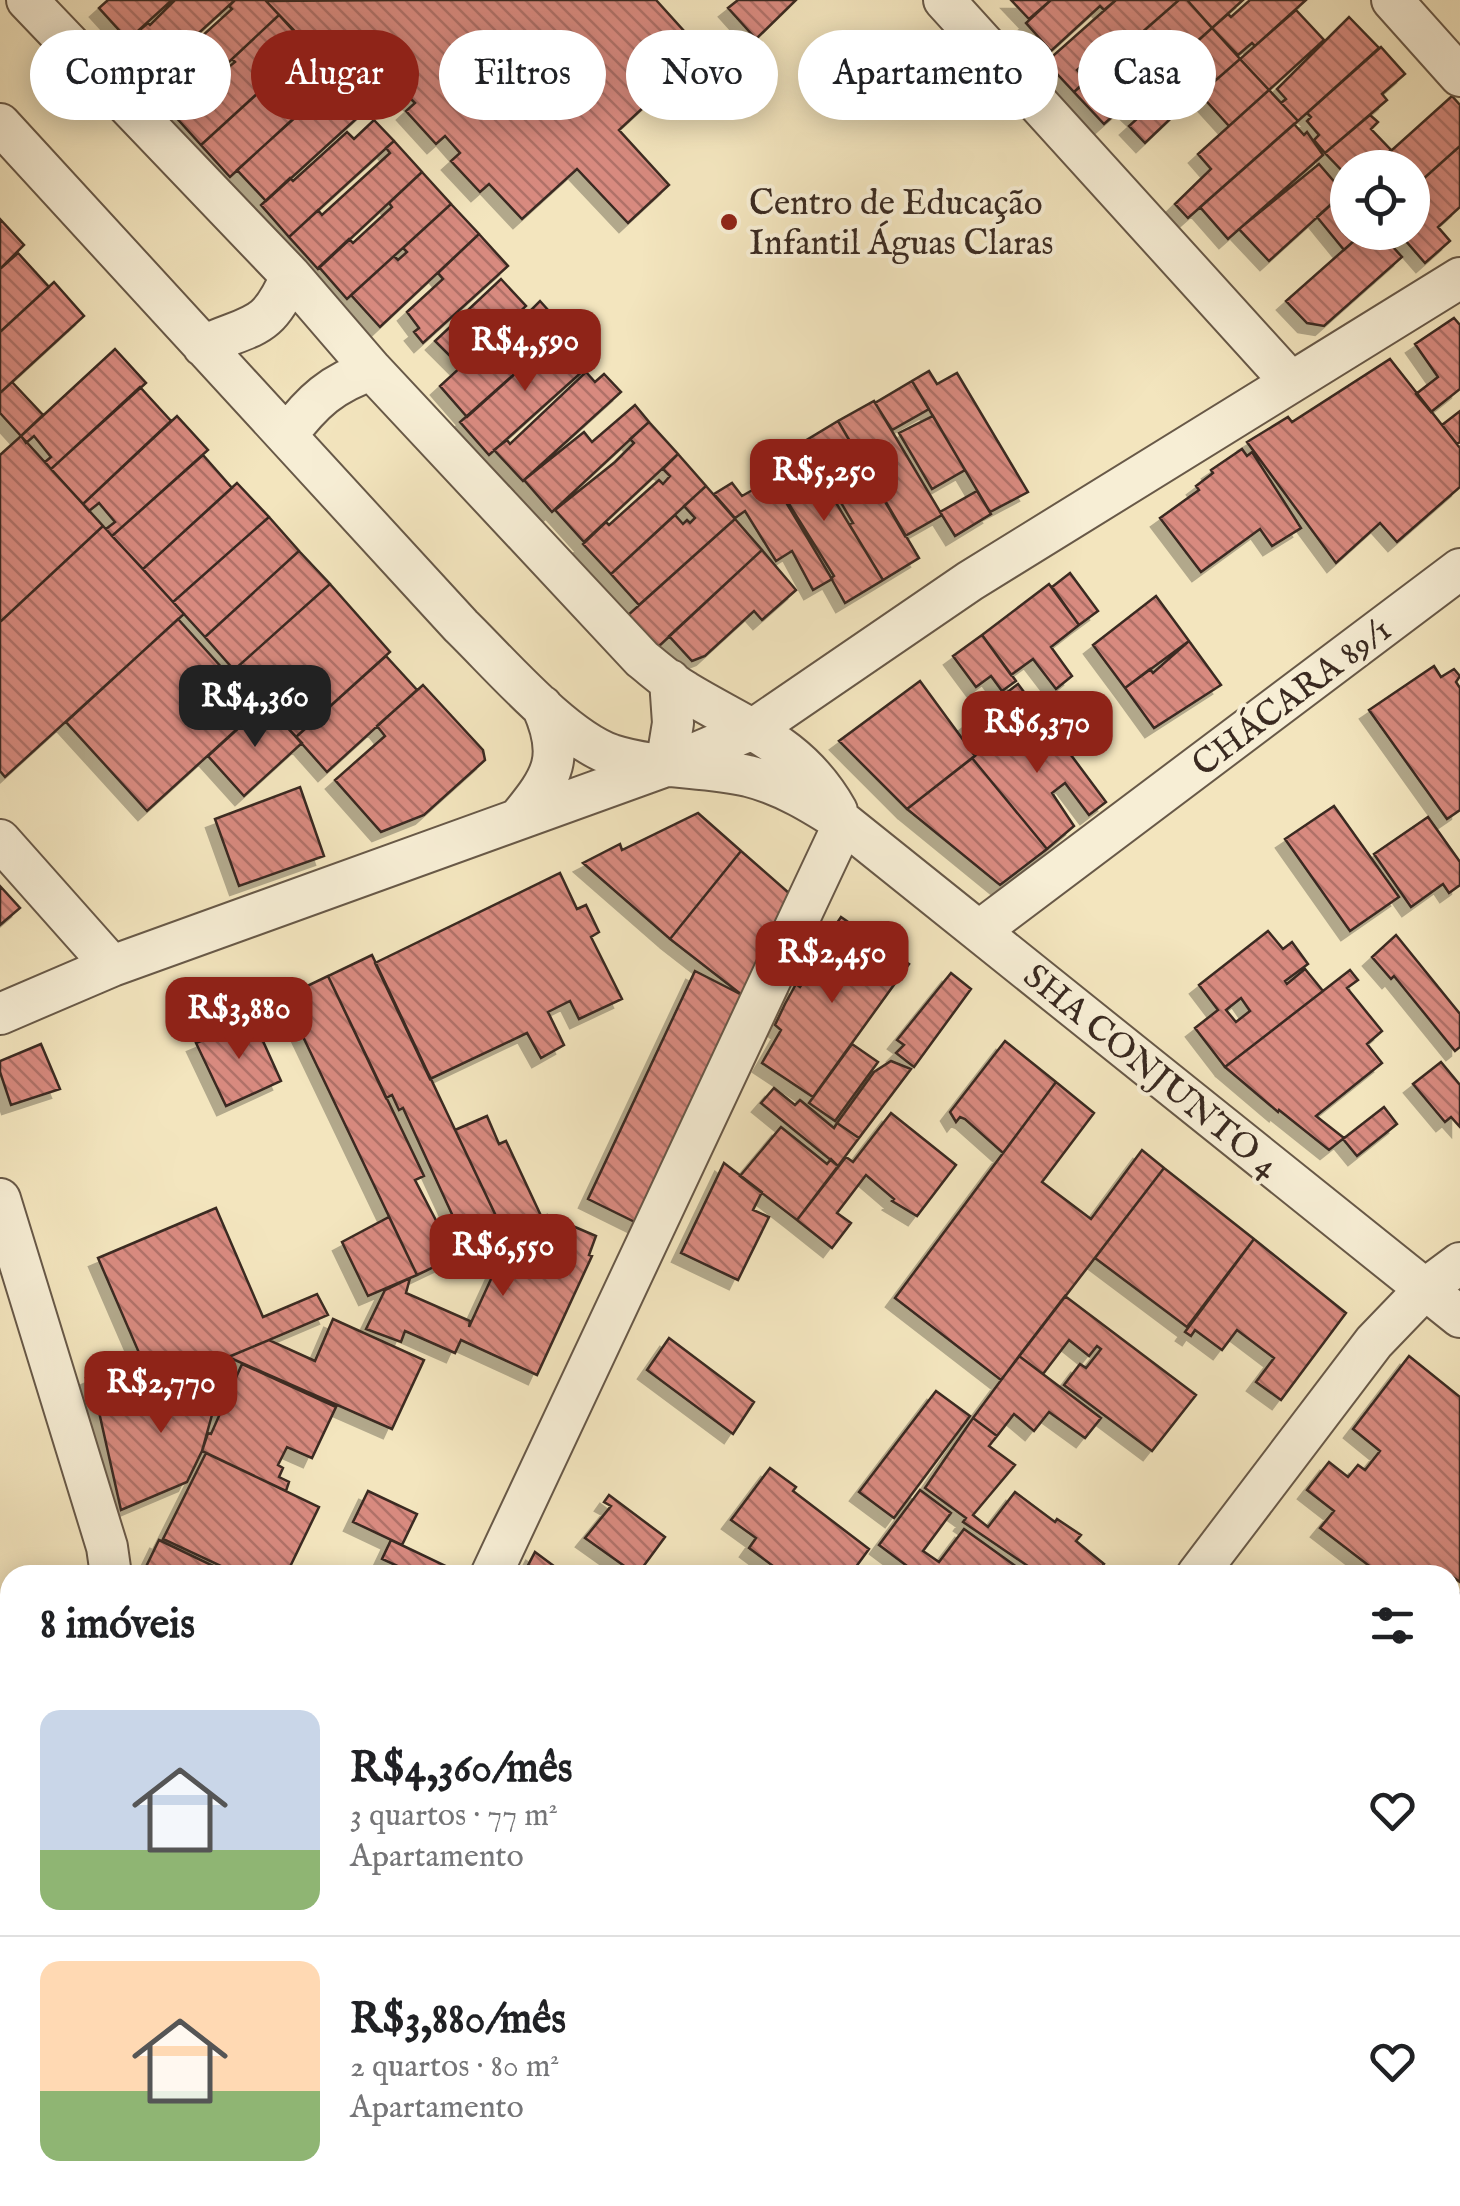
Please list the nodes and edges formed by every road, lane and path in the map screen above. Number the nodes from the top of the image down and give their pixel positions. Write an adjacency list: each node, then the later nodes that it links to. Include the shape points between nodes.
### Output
1 (28, 0): 6 (street, SHA CONJUNTO 4)
2 (944, 0): 10 (street)
3 (1392, 0): 4 (street)
4 (1460, 76)
5 (0, 124): 8 (street, SHA CONJUNTO 4)
6 (291, 276): 8 (street, via 266,319); 9 (street, SHA CONJUNTO 4)
7 (1460, 278): 10 (street)
8 (204, 346): 11 (street, SHA CONJUNTO 4)
9 (372, 370): 11 (street, via 327,389); 13 (street, SHA CONJUNTO 4, via 588,605)
10 (1290, 381): 15 (street, via 970,581)
11 (287, 435): 14 (street, SHA CONJUNTO 4)
12 (1460, 569): 20 (street, CHÁCARA 89/1)
13 (670, 680): 15 (street, SHA CONJUNTO 4); 16 (street)
14 (542, 706): 16 (street, SHA CONJUNTO 4, via 610,754); 17 (street, via 556,743 552,768)
15 (754, 728): 16 (street); 18 (street, SHA CONJUNTO 4, via 822,784)
16 (666, 766): 17 (street); 18 (street, SHA CONJUNTO 4, via 778,785)
17 (518, 818): 21 (street)
18 (844, 823): 20 (street, SHA CONJUNTO 4); 28 (street)
19 (0, 840): 21 (street)
20 (979, 931): 25 (street, SHA CONJUNTO 4)
21 (112, 966): 22 (street)
22 (0, 1014)
23 (0, 1199): 27 (street)
24 (1460, 1263): 25 (street)
25 (1426, 1289): 26 (street, SHA CONJUNTO 4); 29 (street, via 1374,1342)
26 (1460, 1317)
27 (109, 1565)
28 (496, 1565)
29 (1204, 1565)

